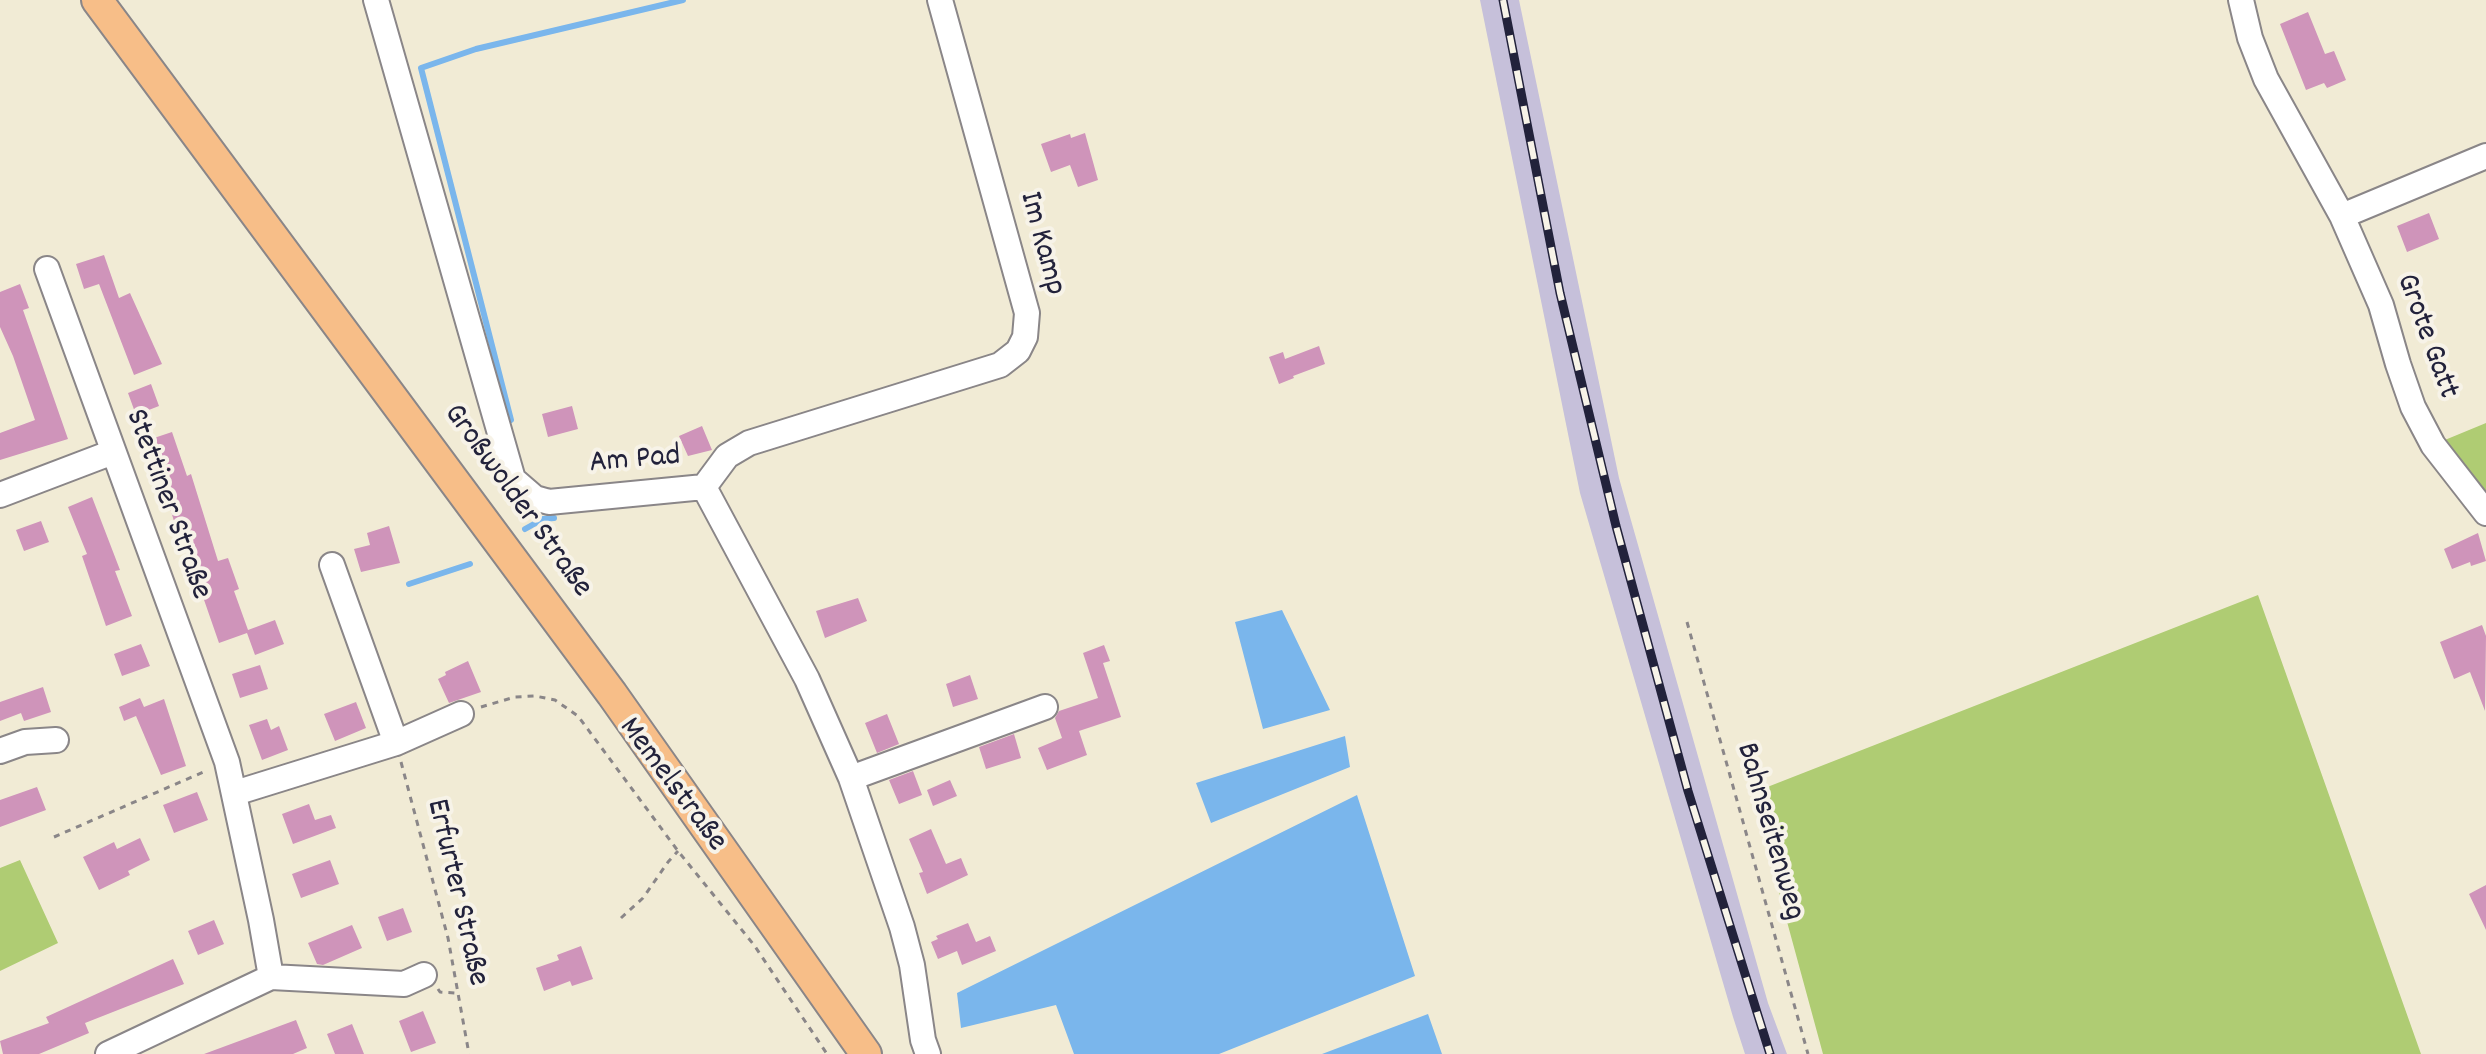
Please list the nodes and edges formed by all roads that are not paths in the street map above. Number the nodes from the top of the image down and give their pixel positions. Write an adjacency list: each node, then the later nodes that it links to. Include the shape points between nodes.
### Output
1 (97, 0): 23 (main road, Großwolder Straße, via 603,682)
2 (376, 0): 9 (street, Am Pad, via 513,479 535,498 549,502)
3 (940, 0): 9 (street, Im Kamp, via 1027,313 1025,337 1018,351 1000,365 749,443 727,456)
4 (2241, 0): 6 (street, Grote Gatt, via 2266,79)
5 (2486, 156): 6 (street)
6 (2342, 216): 11 (street, Grote Gatt, via 2381,305 2413,407 2433,445)
7 (47, 269): 8 (street, Stettiner Straße)
8 (113, 452): 10 (street); 19 (street, Stettiner Straße)
9 (704, 487): 18 (street, Am Pad, via 807,679)
10 (0, 495)
11 (2486, 513)
12 (332, 565): 16 (street)
13 (1045, 707): 18 (street)
14 (461, 714): 16 (street)
15 (56, 740): 17 (street, via 25,742)
16 (396, 743): 19 (street)
17 (0, 751)
18 (851, 778): 24 (street, Am Pad, via 902,927)
19 (235, 793): 21 (street, Stettiner Straße)
20 (424, 975): 21 (street, via 404,984)
21 (271, 977): 22 (street)
22 (108, 1054)
23 (866, 1054)
24 (928, 1054)

